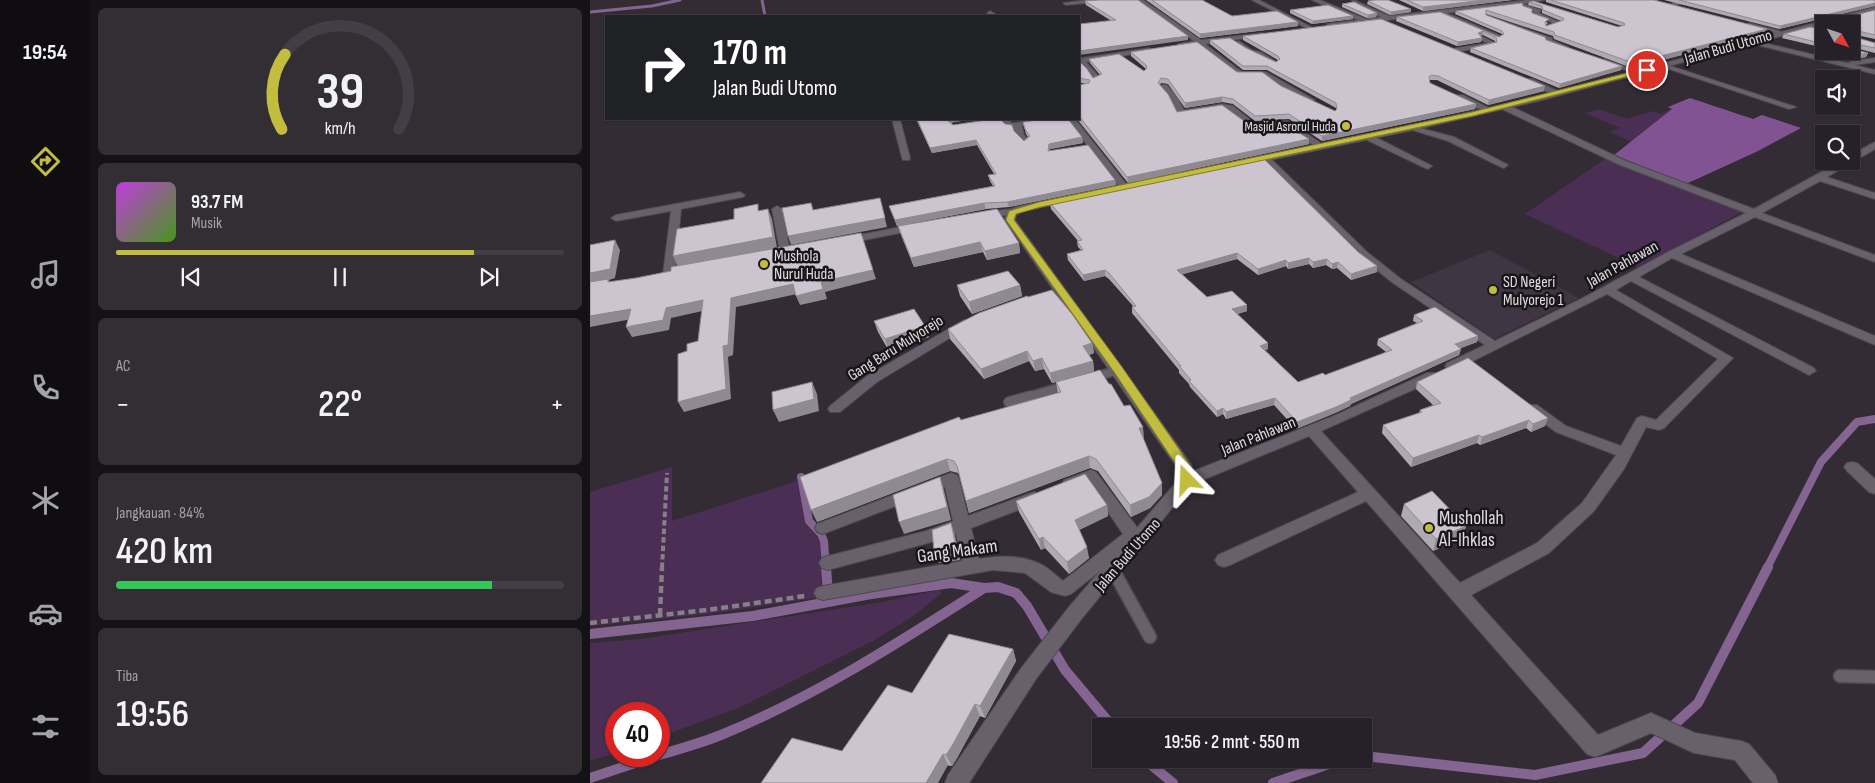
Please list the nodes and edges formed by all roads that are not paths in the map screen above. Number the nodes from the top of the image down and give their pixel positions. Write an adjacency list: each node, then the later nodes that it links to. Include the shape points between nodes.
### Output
1 (1115, 0): 12 (street)
2 (1155, 0): 7 (street)
3 (1255, 0): 28 (street)
4 (1316, 0): 24 (street)
5 (1542, 0): 9 (street)
6 (1692, 0): 14 (street)
7 (1140, 1): 36 (street)
8 (1510, 1): 9 (street); 16 (street); 27 (street, via 1539,11 1534,13 1558,23)
9 (1532, 1): 17 (street)
10 (1354, 2): 23 (street)
11 (1659, 2): 14 (street)
12 (1066, 3)
13 (1467, 3): 16 (street)
14 (1669, 5): 19 (street)
15 (1405, 7): 21 (street)
16 (1475, 7): 20 (street)
17 (1549, 7)
18 (1875, 9): 30 (street, Jalan Budi Utomo, via 1810,27)
19 (1687, 10)
20 (1440, 12): 21 (street); 32 (street)
21 (1422, 14): 23 (street)
22 (1488, 16): 41 (street, via 1550,38 1548,41)
23 (1385, 18): 24 (street); 26 (street)
24 (1365, 21): 28 (street)
25 (1741, 23): 30 (street)
26 (1398, 26)
27 (1548, 27)
28 (1310, 28): 29 (street)
29 (1300, 29)
30 (1778, 32): 35 (street, Jalan Budi Utomo)
31 (1271, 33): 33 (street)
32 (1499, 37)
33 (1232, 38): 36 (street); 51 (street, via 1248,50)
34 (1481, 38): 40 (lane, via 1493,44)
35 (1747, 41): 52 (street); 53 (street, Jalan Budi Utomo)
36 (1199, 42): 37 (street); 61 (street, via 1240,74 1264,73)
37 (1170, 46)
38 (1447, 47): 40 (street)
39 (1160, 48): 43 (street)
40 (1456, 50): 45 (street)
41 (1573, 50)
42 (1867, 53): 44 (street)
43 (1121, 54): 46 (street); 47 (street)
44 (1875, 55)
45 (1471, 57)
46 (1080, 60)
47 (1128, 60)
48 (1600, 60): 54 (street)
49 (1875, 60): 52 (street)
50 (1080, 61): 57 (street)
51 (1275, 62)
52 (1844, 65): 55 (street)
53 (1662, 66): 54 (street, Jalan Budi Utomo); 63 (street)
54 (1636, 72): 60 (street, Jalan Budi Utomo)
55 (1875, 72)
56 (1523, 78): 60 (street)
57 (1097, 79)
58 (1164, 88): 74 (street, via 1181,113 1222,106 1230,108 1252,126 1288,124)
59 (1449, 92): 64 (street)
60 (1558, 93): 62 (street, Jalan Budi Utomo)
61 (1319, 105)
62 (1505, 107): 64 (street, Jalan Budi Utomo); 90 (street, via 1610,158)
63 (1792, 107)
64 (1489, 110): 70 (street, Jalan Budi Utomo)
65 (896, 120): 76 (street)
66 (1003, 120): 69 (street, via 1008,126)
67 (1047, 120): 69 (street)
68 (1072, 120): 84 (street, via 1087,146)
69 (1018, 125): 72 (street)
70 (1412, 128): 71 (street, Jalan Budi Utomo); 79 (street, via 1451,139)
71 (1368, 137): 74 (street, Jalan Budi Utomo); 80 (street)
72 (1025, 141)
73 (1875, 145): 75 (street, Jalan Pahlawan)
74 (1321, 146): 77 (street, Jalan Budi Utomo)
75 (1860, 154)
76 (906, 158)
77 (1265, 158): 78 (street, Jalan Budi Utomo); 105 (street, via 1363,254 1397,281)
78 (1237, 164)
79 (1504, 165)
80 (1428, 166)
81 (1834, 170): 83 (street, Jalan Pahlawan)
82 (1199, 172): 84 (street)
83 (1821, 178): 86 (street); 90 (street, Jalan Pahlawan)
84 (1124, 187): 89 (street)
85 (740, 195): 87 (street)
86 (1875, 196)
87 (676, 207): 91 (street); 98 (street)
88 (777, 209): 95 (street)
89 (1012, 212): 92 (street); 100 (street, via 1010,220)
90 (1752, 213): 96 (street, Jalan Pahlawan); 97 (street)
91 (616, 218)
92 (966, 218)
93 (928, 225): 94 (street)
94 (833, 243)
95 (785, 252)
96 (1672, 254): 99 (street, Jalan Pahlawan); 104 (street)
97 (1875, 259)
98 (670, 274)
99 (1632, 277): 101 (street, Jalan Pahlawan); 109 (street)
100 (1061, 288): 102 (street); 107 (street)
101 (1608, 290): 105 (street, Jalan Pahlawan); 116 (street, via 1726,358 1659,425 1642,421)
102 (1042, 295)
103 (977, 318): 114 (street, Gang Baru Mulyorejo, via 897,363)
104 (1875, 341)
105 (1494, 346): 106 (street, Jalan Pahlawan)
106 (1467, 359): 108 (street); 115 (street, Jalan Pahlawan)
107 (1118, 370): 110 (lane); 118 (street, via 1186,468)
108 (1483, 371)
109 (1809, 372)
110 (1085, 380)
111 (1076, 382): 113 (lane)
112 (1522, 400): 116 (street, via 1561,430)
113 (1009, 402)
114 (835, 408)
115 (1312, 430): 118 (street, Jalan Pahlawan); 120 (street)
116 (1625, 453): 129 (street, via 1588,507 1543,548)
117 (1852, 467): 119 (street)
118 (1187, 480): 123 (street, Jalan Budi Utomo)
119 (1875, 488)
120 (1368, 494): 124 (street); 129 (street)
121 (963, 525): 122 (street, via 951,479); 123 (street, via 1091,476); 125 (street); 126 (street)
122 (823, 528)
123 (1136, 536): 126 (street, Gang Makam, via 1065,589 1038,571 1018,564); 127 (street, Jalan Budi Utomo)
124 (1224, 560)
125 (828, 563)
126 (972, 566): 128 (street, Gang Makam)
127 (1113, 570): 130 (street, Jalan Budi Utomo); 131 (lane)
128 (827, 592)
129 (1458, 594): 134 (street, via 1595,747)
130 (1076, 612): 136 (street, Jalan Budi Utomo, via 1029,673)
131 (1150, 636)
132 (1840, 676): 133 (lane)
133 (1875, 677)
134 (1651, 722): 135 (street)
135 (1694, 743): 137 (street, via 1741,751)
136 (956, 783)
137 (1767, 783)

